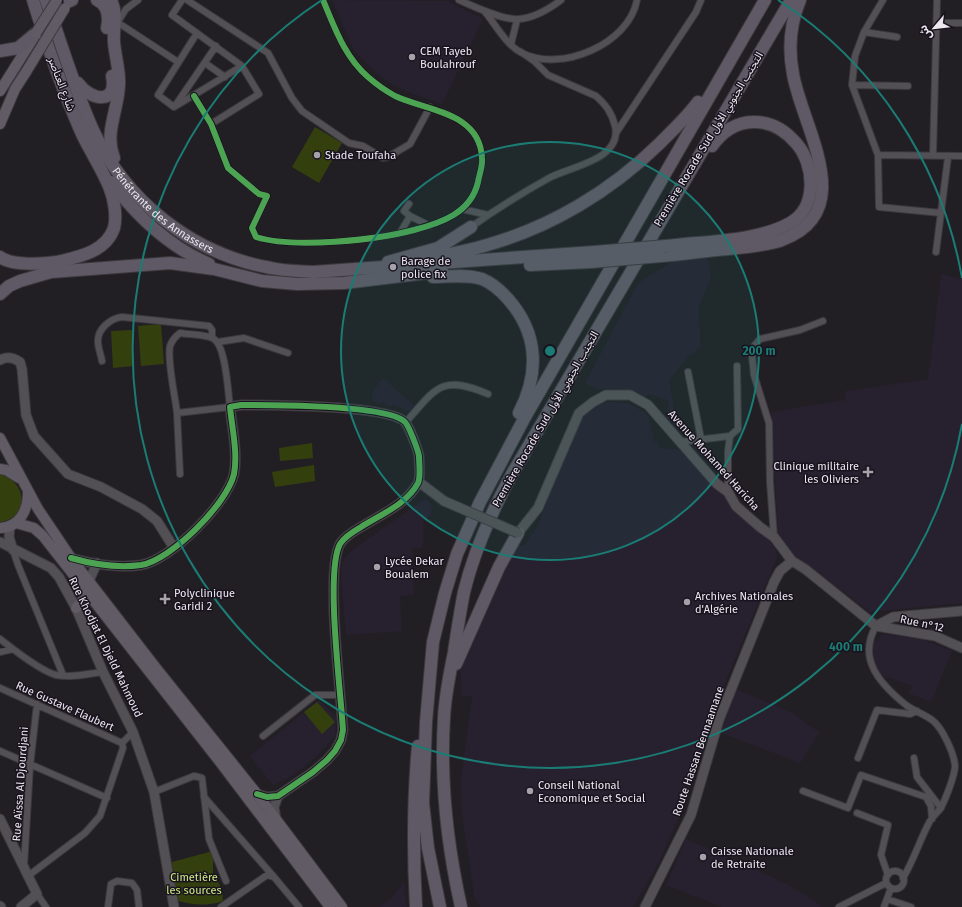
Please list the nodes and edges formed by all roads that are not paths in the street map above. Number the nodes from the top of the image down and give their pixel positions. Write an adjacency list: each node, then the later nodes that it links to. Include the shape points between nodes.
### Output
1 (32, 0): 52 (highway, شارع العناصر, via 71,108)
2 (46, 0): 37 (highway, Pénétrante des Annassers)
3 (58, 0): 28 (main road, bridge)
4 (97, 0): 37 (highway, via 105,8 109,18 107,44 112,89 108,96 93,97 84,92)
5 (111, 0): 25 (highway, via 115,9)
6 (138, 0): 25 (street, via 126,9)
7 (182, 0): 27 (street, via 172,15)
8 (187, 0): 44 (street, via 268,53 302,112 349,143 363,146 383,158 410,144)
9 (323, 0): 44 (street, via 345,50 358,67 382,88 396,96)
10 (459, 0): 20 (street)
11 (561, 0): 21 (street, via 549,8)
12 (637, 0): 33 (street, via 623,26 596,48 576,56 555,60 532,57)
13 (701, 0): 47 (street, via 696,12)
14 (765, 0): 22 (highway, Première Rocade Sud التجنب الجنوبي الأول)
15 (791, 0): 53 (highway, Première Rocade Sud التجنب الجنوبي الأول)
16 (800, 0): 63 (highway, via 791,27 790,59 798,95 816,144 821,169 822,188 814,214 802,229 793,235 769,244)
17 (883, 0): 26 (street)
18 (937, 0): 23 (street)
19 (69, 2): 45 (main road, bridge)
20 (485, 12): 21 (street); 30 (street)
21 (517, 20): 30 (street)
22 (752, 21): 67 (highway, via 735,40 687,116 643,160 604,189 556,218 514,236); 89 (highway, Première Rocade Sud التجنب الجنوبي الأول)
23 (937, 23): 24 (street); 49 (street)
24 (962, 23)
25 (116, 24): 34 (street); 54 (highway, via 114,40 120,84 110,142)
26 (864, 32): 29 (street); 39 (street, via 855,56)
27 (197, 33): 31 (street); 34 (street)
28 (36, 34): 32 (highway, via 18,48); 41 (main road)
29 (897, 37)
30 (511, 44): 33 (street)
31 (216, 46): 35 (street); 36 (street)
32 (0, 51)
33 (521, 52): 47 (street, via 548,75 596,96 612,116)
34 (178, 62): 43 (street, via 158,95)
35 (205, 63): 38 (street); 43 (street)
36 (242, 66): 38 (street); 46 (street, via 259,94)
37 (71, 74): 54 (highway, Pénétrante des Annassers, via 93,129)
38 (225, 77): 42 (street)
39 (852, 85): 40 (street); 48 (street)
40 (908, 86)
41 (0, 91)
42 (194, 96): 43 (street); 46 (street)
43 (174, 107)
44 (430, 107): 56 (street, via 470,128 480,148 482,159 477,186)
45 (1, 116)
46 (211, 124): 62 (street, via 228,168 259,194 267,196 252,228 256,237 284,243 358,240)
47 (616, 133): 58 (street, via 610,147 598,158 551,177)
48 (878, 155): 49 (street); 57 (street, via 879,207)
49 (933, 155): 51 (street)
50 (962, 156): 51 (street)
51 (948, 157): 57 (street)
52 (98, 166): 65 (highway, via 110,189 115,210 114,228 105,242 93,252 53,262 20,264); 69 (highway, via 144,220 191,254)
53 (687, 176): 63 (highway, via 714,142 729,128 739,123 757,122 774,126 787,133 797,143 809,169 810,193 798,217 782,227 752,236); 116 (highway, Première Rocade Sud التجنب الجنوبي الأول, via 495,506 464,591)
54 (122, 180): 68 (highway, Pénétrante des Annassers, via 168,224 220,254 272,268 313,272)
55 (409, 204): 59 (street, via 404,211)
56 (462, 209): 58 (street); 60 (street, via 455,216)
57 (941, 213): 64 (street)
58 (488, 215): 61 (street)
59 (410, 216): 60 (street); 62 (street)
60 (430, 226): 62 (street)
61 (471, 227): 68 (highway, via 438,248)
62 (400, 233)
63 (663, 251): 66 (highway, bridge)
64 (936, 252)
65 (0, 257)
66 (593, 257): 67 (highway); 70 (highway)
67 (393, 267): 68 (highway, Pénétrante des Annassers)
68 (350, 271)
69 (235, 274): 70 (highway, via 262,281 297,284 344,283); 71 (highway, via 191,264 170,263 51,272 20,281)
70 (404, 276): 89 (highway, via 462,276 481,279 495,287 511,303 529,334 534,364 531,384 497,456)
71 (0, 294)
72 (822, 320): 96 (street, via 800,330 760,339 754,346 754,376 769,428)
73 (215, 340): 74 (street, via 244,338); 76 (street, via 209,326 114,318 107,323 99,336); 80 (street, via 222,351); 81 (street, via 180,334 172,342 171,367)
74 (288, 353)
75 (0, 360): 99 (street, via 4,358 20,362 29,425 34,436 68,474 101,487 142,510 157,521)
76 (102, 361)
77 (737, 366): 83 (street, via 738,429)
78 (688, 372): 84 (street)
79 (488, 394): 82 (street, via 468,385 449,384 432,393)
80 (230, 407): 81 (street); 82 (street, via 315,406 392,416); 99 (street, via 235,453 234,474 225,495 202,523)
81 (177, 413): 88 (street)
82 (406, 422): 91 (street, via 418,452)
83 (730, 436): 84 (street); 93 (street)
84 (701, 439): 85 (street)
85 (680, 442): 93 (street, Avenue Mohamed Haricha, via 717,484); 95 (street, Avenue Mohamed Haricha, via 648,405 630,395 606,395 593,402 579,413 538,508)
86 (1, 443): 90 (main road)
87 (0, 469): 90 (main road, via 15,474)
88 (180, 474)
89 (492, 478): 110 (highway, Première Rocade Sud التجنب الجنوبي الأول, via 457,554)
90 (22, 480): 92 (main road)
91 (419, 482): 95 (street, bridge, via 444,501); 118 (street, via 407,497 347,537 336,556 334,606)
92 (28, 492): 94 (main road, via 26,510); 101 (main road)
93 (728, 492): 96 (street, Avenue Mohamed Haricha, via 736,506)
94 (9, 526): 100 (street); 105 (main road, via 28,525 39,531)
95 (518, 533): 116 (highway, via 499,567)
96 (774, 536): 102 (street, Avenue Mohamed Haricha)
97 (0, 542): 100 (street)
98 (0, 547): 100 (street)
99 (174, 548): 103 (street, via 156,561 141,565)
100 (13, 550): 106 (street, Rue Khodjat El Djeld Mahmoud, via 51,568 59,577); 115 (street)
101 (71, 558): 103 (street); 104 (main road)
102 (792, 561): 108 (street, Avenue Mohamed Haricha); 149 (street, Route Hassan Bennaamane, via 780,571 774,582 719,720 691,815)
103 (97, 563): 104 (street)
104 (89, 581): 130 (main road)
105 (92, 599): 106 (main road, via 83,600); 157 (main road)
106 (76, 608): 114 (street, Rue Khodjat El Djeld Mahmoud)
107 (962, 611): 108 (street, via 893,616)
108 (876, 626): 111 (street, Rue n°12, via 935,636); 120 (street, via 870,636 869,653 874,672 878,679 906,705)
109 (0, 639): 112 (street)
110 (433, 642): 159 (highway, via 422,706 414,785 413,858); 160 (highway, Première Rocade Sud التجنب الجنوبي الأول, via 426,722 424,802 428,848)
111 (962, 648)
112 (13, 649): 113 (street); 115 (street, via 56,675)
113 (0, 652)
114 (103, 672): 115 (street); 121 (street, Rue Khodjat El Djeld Mahmoud)
115 (63, 675)
116 (448, 684): 161 (highway, Première Rocade Sud التجنب الجنوبي الأول, via 444,716 443,793 452,867)
117 (0, 688): 119 (street, Rue Gustave Flaubert)
118 (341, 695): 122 (street, via 315,695); 131 (street, via 343,730 335,751 313,772)
119 (37, 704): 123 (street, Rue Gustave Flaubert); 127 (street, Rue Aïssa Al Djourdjani)
120 (917, 711): 125 (street, via 910,714 877,710); 134 (street, via 933,720 943,732 954,760 954,773)
121 (133, 732): 123 (street); 129 (street, Rue Khodjat El Djeld Mahmoud)
122 (263, 736)
123 (122, 743): 133 (street, via 123,748)
124 (0, 751): 127 (street)
125 (858, 758)
126 (914, 758): 134 (street, via 917,777)
127 (30, 766): 133 (street); 139 (street, Rue Aïssa Al Djourdjani)
128 (803, 791): 138 (street, via 848,808 861,775 926,797 931,806)
129 (154, 792): 132 (street, via 198,776 203,780); 154 (street, Rue Khodjat El Djeld Mahmoud)
130 (257, 794): 131 (street, via 267,797); 137 (main road)
131 (278, 796): 137 (street, via 274,806)
132 (204, 797): 142 (street); 144 (street, via 209,839)
133 (107, 798): 141 (street, via 100,816 84,833)
134 (941, 808): 138 (street)
135 (857, 813): 140 (street, via 888,825 881,855)
136 (0, 819): 139 (street)
137 (276, 819): 158 (main road)
138 (932, 819): 143 (street)
139 (24, 866): 141 (street)
140 (888, 875): 143 (street, via 895,872); 145 (street)
141 (28, 876): 147 (street)
142 (274, 877): 155 (street, via 267,876 259,880); 156 (street)
143 (903, 878): 146 (street, via 901,886)
144 (226, 880)
145 (886, 883): 146 (street); 162 (street)
146 (891, 888): 148 (street)
147 (37, 894): 150 (street); 151 (street)
148 (887, 900): 163 (street); 164 (street)
149 (646, 906)
150 (21, 907)
151 (46, 907)
152 (108, 907): 153 (street, via 111,884 117,881 132,884 137,890)
153 (139, 907)
154 (174, 907)
155 (221, 907)
156 (299, 907)
157 (330, 907)
158 (342, 907)
159 (416, 907)
160 (440, 907)
161 (461, 907)
162 (839, 907)
163 (884, 907)
164 (911, 907)

